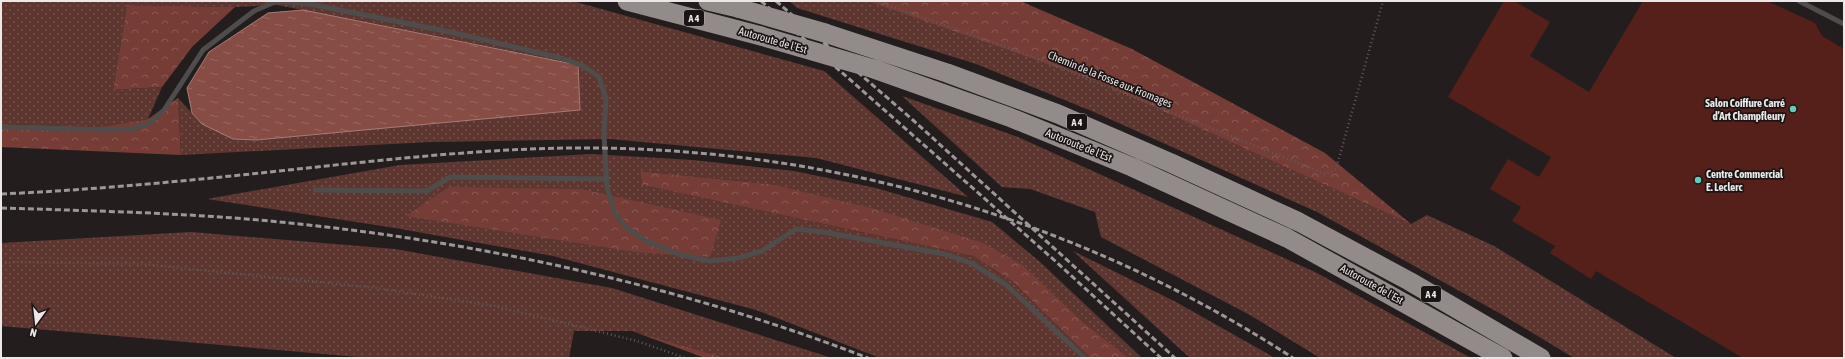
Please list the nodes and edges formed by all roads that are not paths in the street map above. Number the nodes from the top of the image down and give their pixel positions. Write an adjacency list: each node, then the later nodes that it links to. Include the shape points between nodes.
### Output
1 (627, 1): 9 (highway, Autoroute de l’Est / A 4, bridge, via 874,69 1009,116 1132,167 1287,238)
2 (708, 1): 10 (highway, Autoroute de l’Est / A 4, bridge, via 825,33 947,73 1058,114 1299,222 1409,281)
3 (1799, 1): 4 (lane)
4 (1844, 24)
5 (1, 127): 6 (lane, via 110,130 133,129 150,122 164,110 203,50 248,15 277,1 310,4 455,33 561,58 583,66 599,77 606,99)
6 (606, 179): 7 (lane, via 450,177 427,191); 8 (lane, via 615,213 626,228 678,254 709,261 739,258 762,251 796,229 944,254 971,263 1005,284)
7 (315, 190)
8 (1085, 358)
9 (1503, 358)
10 (1540, 358)

